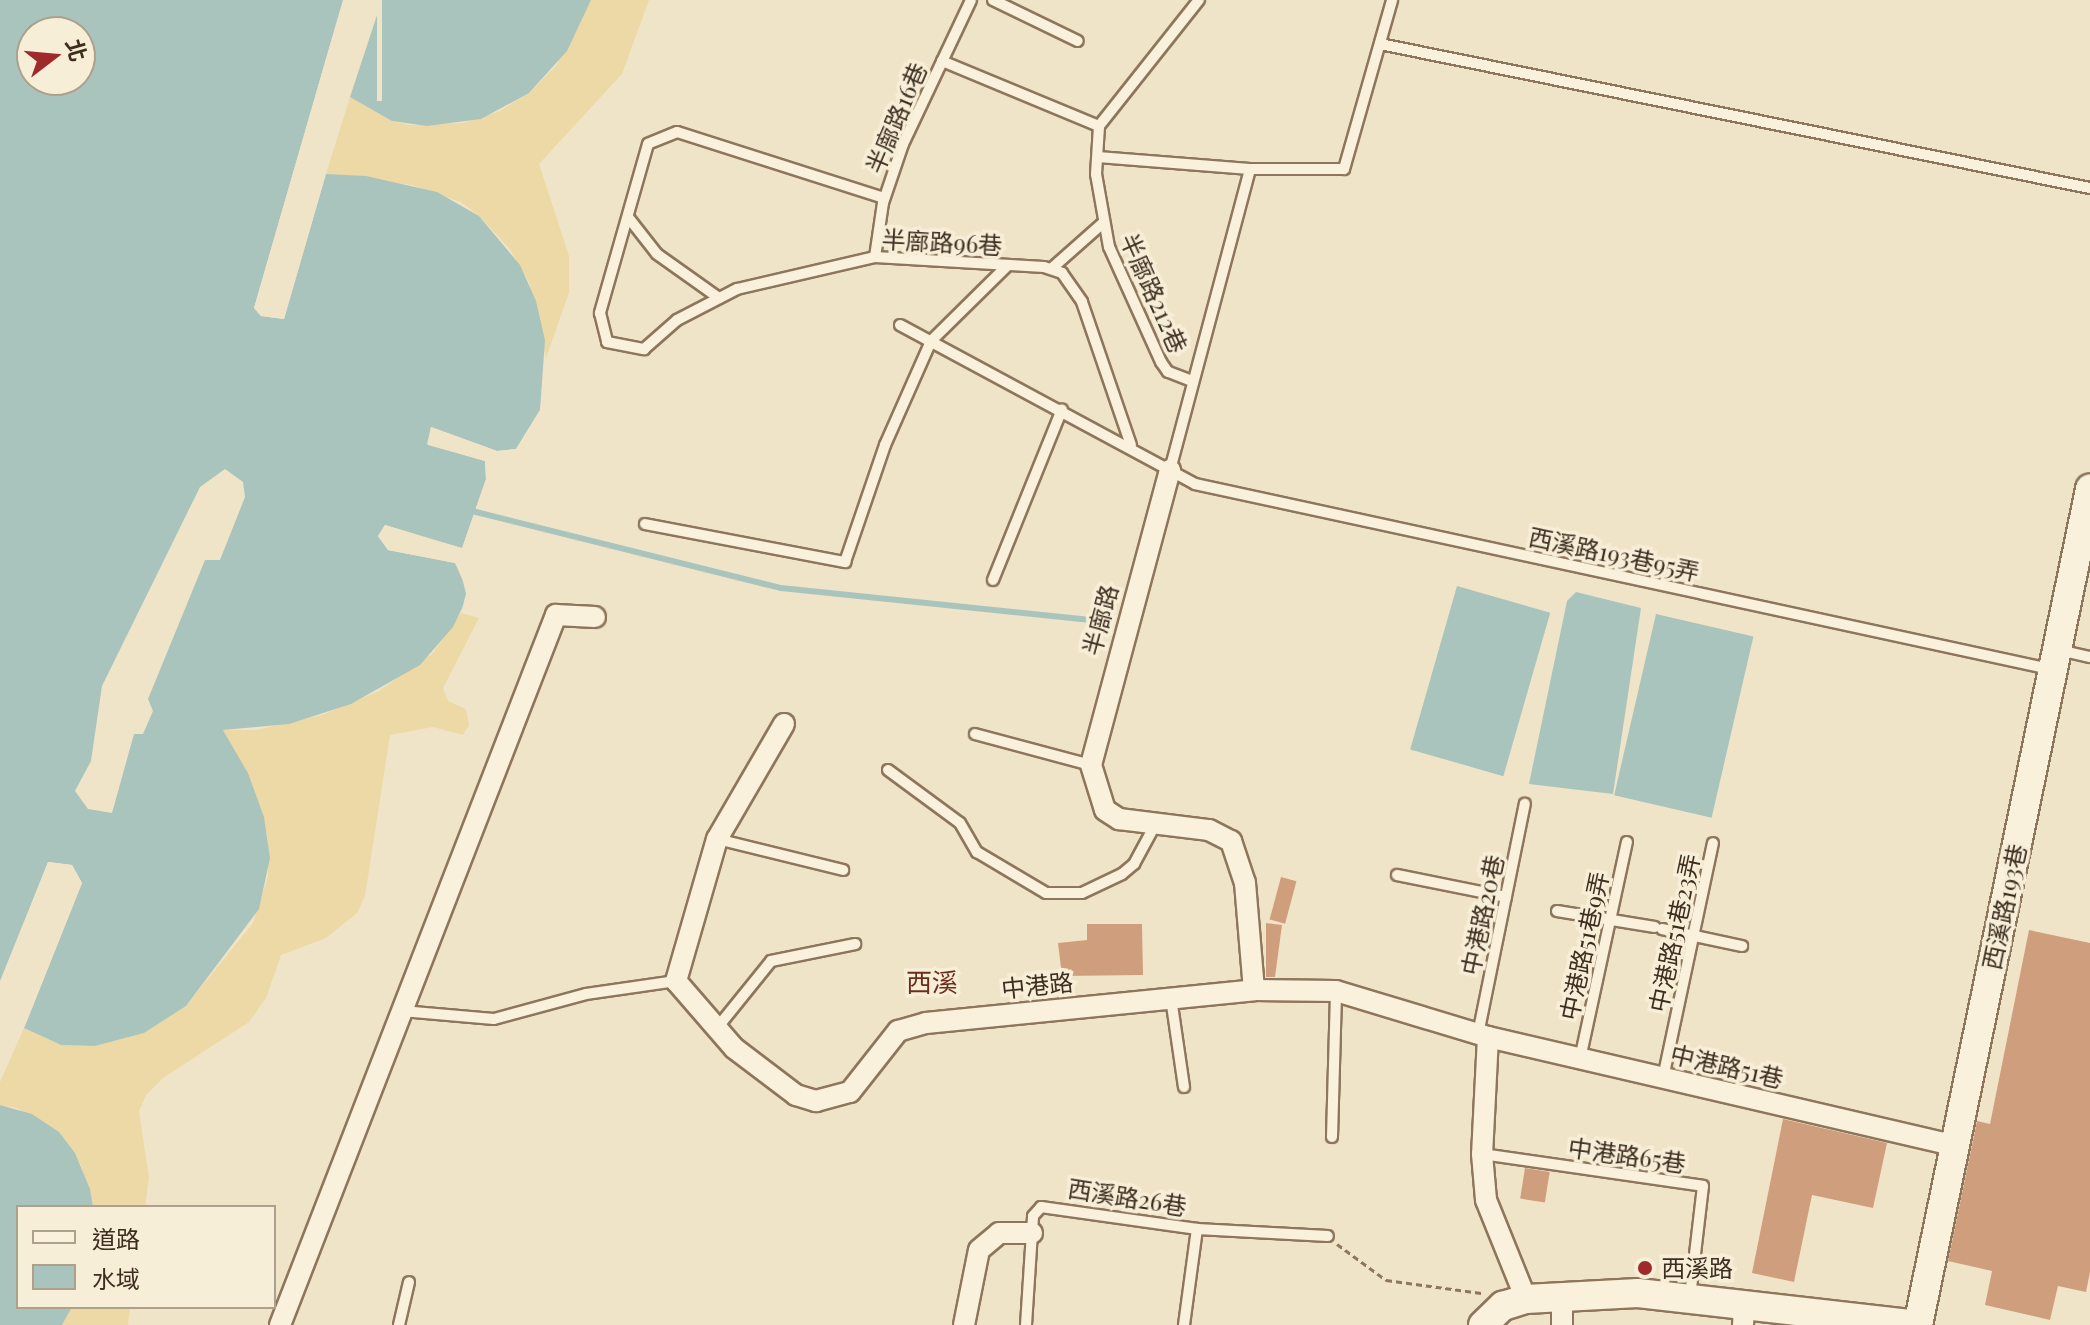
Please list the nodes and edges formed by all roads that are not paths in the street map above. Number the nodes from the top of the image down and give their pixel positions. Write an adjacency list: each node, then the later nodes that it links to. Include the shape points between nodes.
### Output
1 (971, 0): 7 (lane, 半廍路16巷)
2 (993, 0): 5 (lane)
3 (1199, 0): 8 (lane)
4 (1392, 0): 6 (lane)
5 (1078, 41)
6 (1380, 44): 10 (lane, via 1344,169); 11 (lane)
7 (942, 61): 8 (lane); 12 (lane, 半廍路16巷)
8 (1099, 126): 9 (lane, 半廍路212巷)
9 (1098, 157): 10 (lane); 14 (lane, 半廍路212巷)
10 (1250, 169): 21 (lane, 半廍路)
11 (2090, 188)
12 (884, 198): 13 (lane, via 677,132 648,144); 15 (lane, 半廍路16巷)
13 (628, 217): 18 (lane, via 657,254); 18 (lane, 半廍路96巷, via 600,313 607,342 644,349 677,320)
14 (1103, 223): 17 (lane); 21 (lane, 半廍路212巷, via 1161,362 1168,372)
15 (875, 257): 16 (lane, 半廍路96巷); 18 (lane, 半廍路96巷, via 783,275)
16 (1008, 265): 17 (lane, 半廍路96巷); 20 (lane)
17 (1051, 269): 23 (lane, via 1062,273 1082,302)
18 (719, 298)
19 (900, 325): 20 (lane)
20 (931, 341): 22 (lane); 26 (lane, via 885,445 845,562)
21 (1192, 381): 24 (lane, 半廍路)
22 (1062, 409): 23 (lane); 27 (lane)
23 (1131, 445): 24 (lane)
24 (1170, 470): 30 (lane, 西溪路193巷95弄, via 1195,484); 33 (street, 半廍路)
25 (2090, 489): 30 (street, 西溪路193巷)
26 (645, 524)
27 (993, 580)
28 (595, 617): 52 (street, via 556,615)
29 (2090, 657): 30 (lane, 西溪路193巷95弄)
30 (2055, 660): 59 (street, 西溪路193巷)
31 (784, 724): 37 (street)
32 (975, 734): 33 (lane)
33 (1091, 765): 36 (street, via 1105,810 1119,819)
34 (888, 770): 36 (lane, via 960,823 977,852 1057,895 1082,893 1122,874 1134,864)
35 (1525, 804): 42 (lane, 中港路20巷)
36 (1155, 825): 49 (street, via 1209,830 1231,841 1245,883)
37 (717, 839): 40 (lane); 48 (street)
38 (1627, 842): 44 (lane, 中港路51巷9弄)
39 (1713, 843): 45 (lane, 中港路51巷23弄)
40 (843, 870)
41 (1397, 875): 42 (lane)
42 (1506, 897): 54 (lane, 中港路20巷)
43 (1557, 911): 44 (lane)
44 (1610, 920): 45 (lane); 55 (lane, 中港路51巷9弄)
45 (1693, 936): 47 (lane); 56 (lane, 中港路51巷23弄)
46 (855, 944): 53 (lane, via 771,961)
47 (1742, 946)
48 (676, 981): 52 (lane, via 586,994 494,1019); 53 (street, 中港路)
49 (1254, 990): 50 (street, 中港路); 51 (street, 中港路)
50 (1336, 991): 54 (street, 中港路); 58 (lane)
51 (1171, 998): 53 (street, 中港路, via 926,1023 898,1031 850,1092 816,1101 796,1095); 57 (lane)
52 (402, 1011): 69 (street)
53 (717, 1028)
54 (1483, 1036): 55 (street, 中港路51巷); 60 (street)
55 (1580, 1059): 56 (street, 中港路51巷)
56 (1663, 1078): 59 (street, 中港路51巷)
57 (1184, 1087)
58 (1332, 1137)
59 (1955, 1146): 75 (street, 西溪路193巷)
60 (1482, 1154): 65 (street, via 1486,1200); 66 (lane, 中港路65巷, via 1703,1186)
61 (1197, 1229): 62 (lane, 西溪路26巷, via 1049,1205 1033,1216); 63 (lane, 西溪路26巷); 73 (lane)
62 (1032, 1233): 71 (street, via 999,1233 979,1250); 72 (lane)
63 (1328, 1236)
64 (409, 1282): 70 (lane)
65 (1526, 1299): 67 (street); 74 (street, via 1503,1306)
66 (1690, 1299): 67 (street, via 1638,1293); 68 (street)
67 (1562, 1311)
68 (1744, 1315): 75 (street)
69 (280, 1325)
70 (399, 1325)
71 (964, 1325)
72 (1026, 1325)
73 (1184, 1325)
74 (1483, 1325)
75 (1918, 1325)

